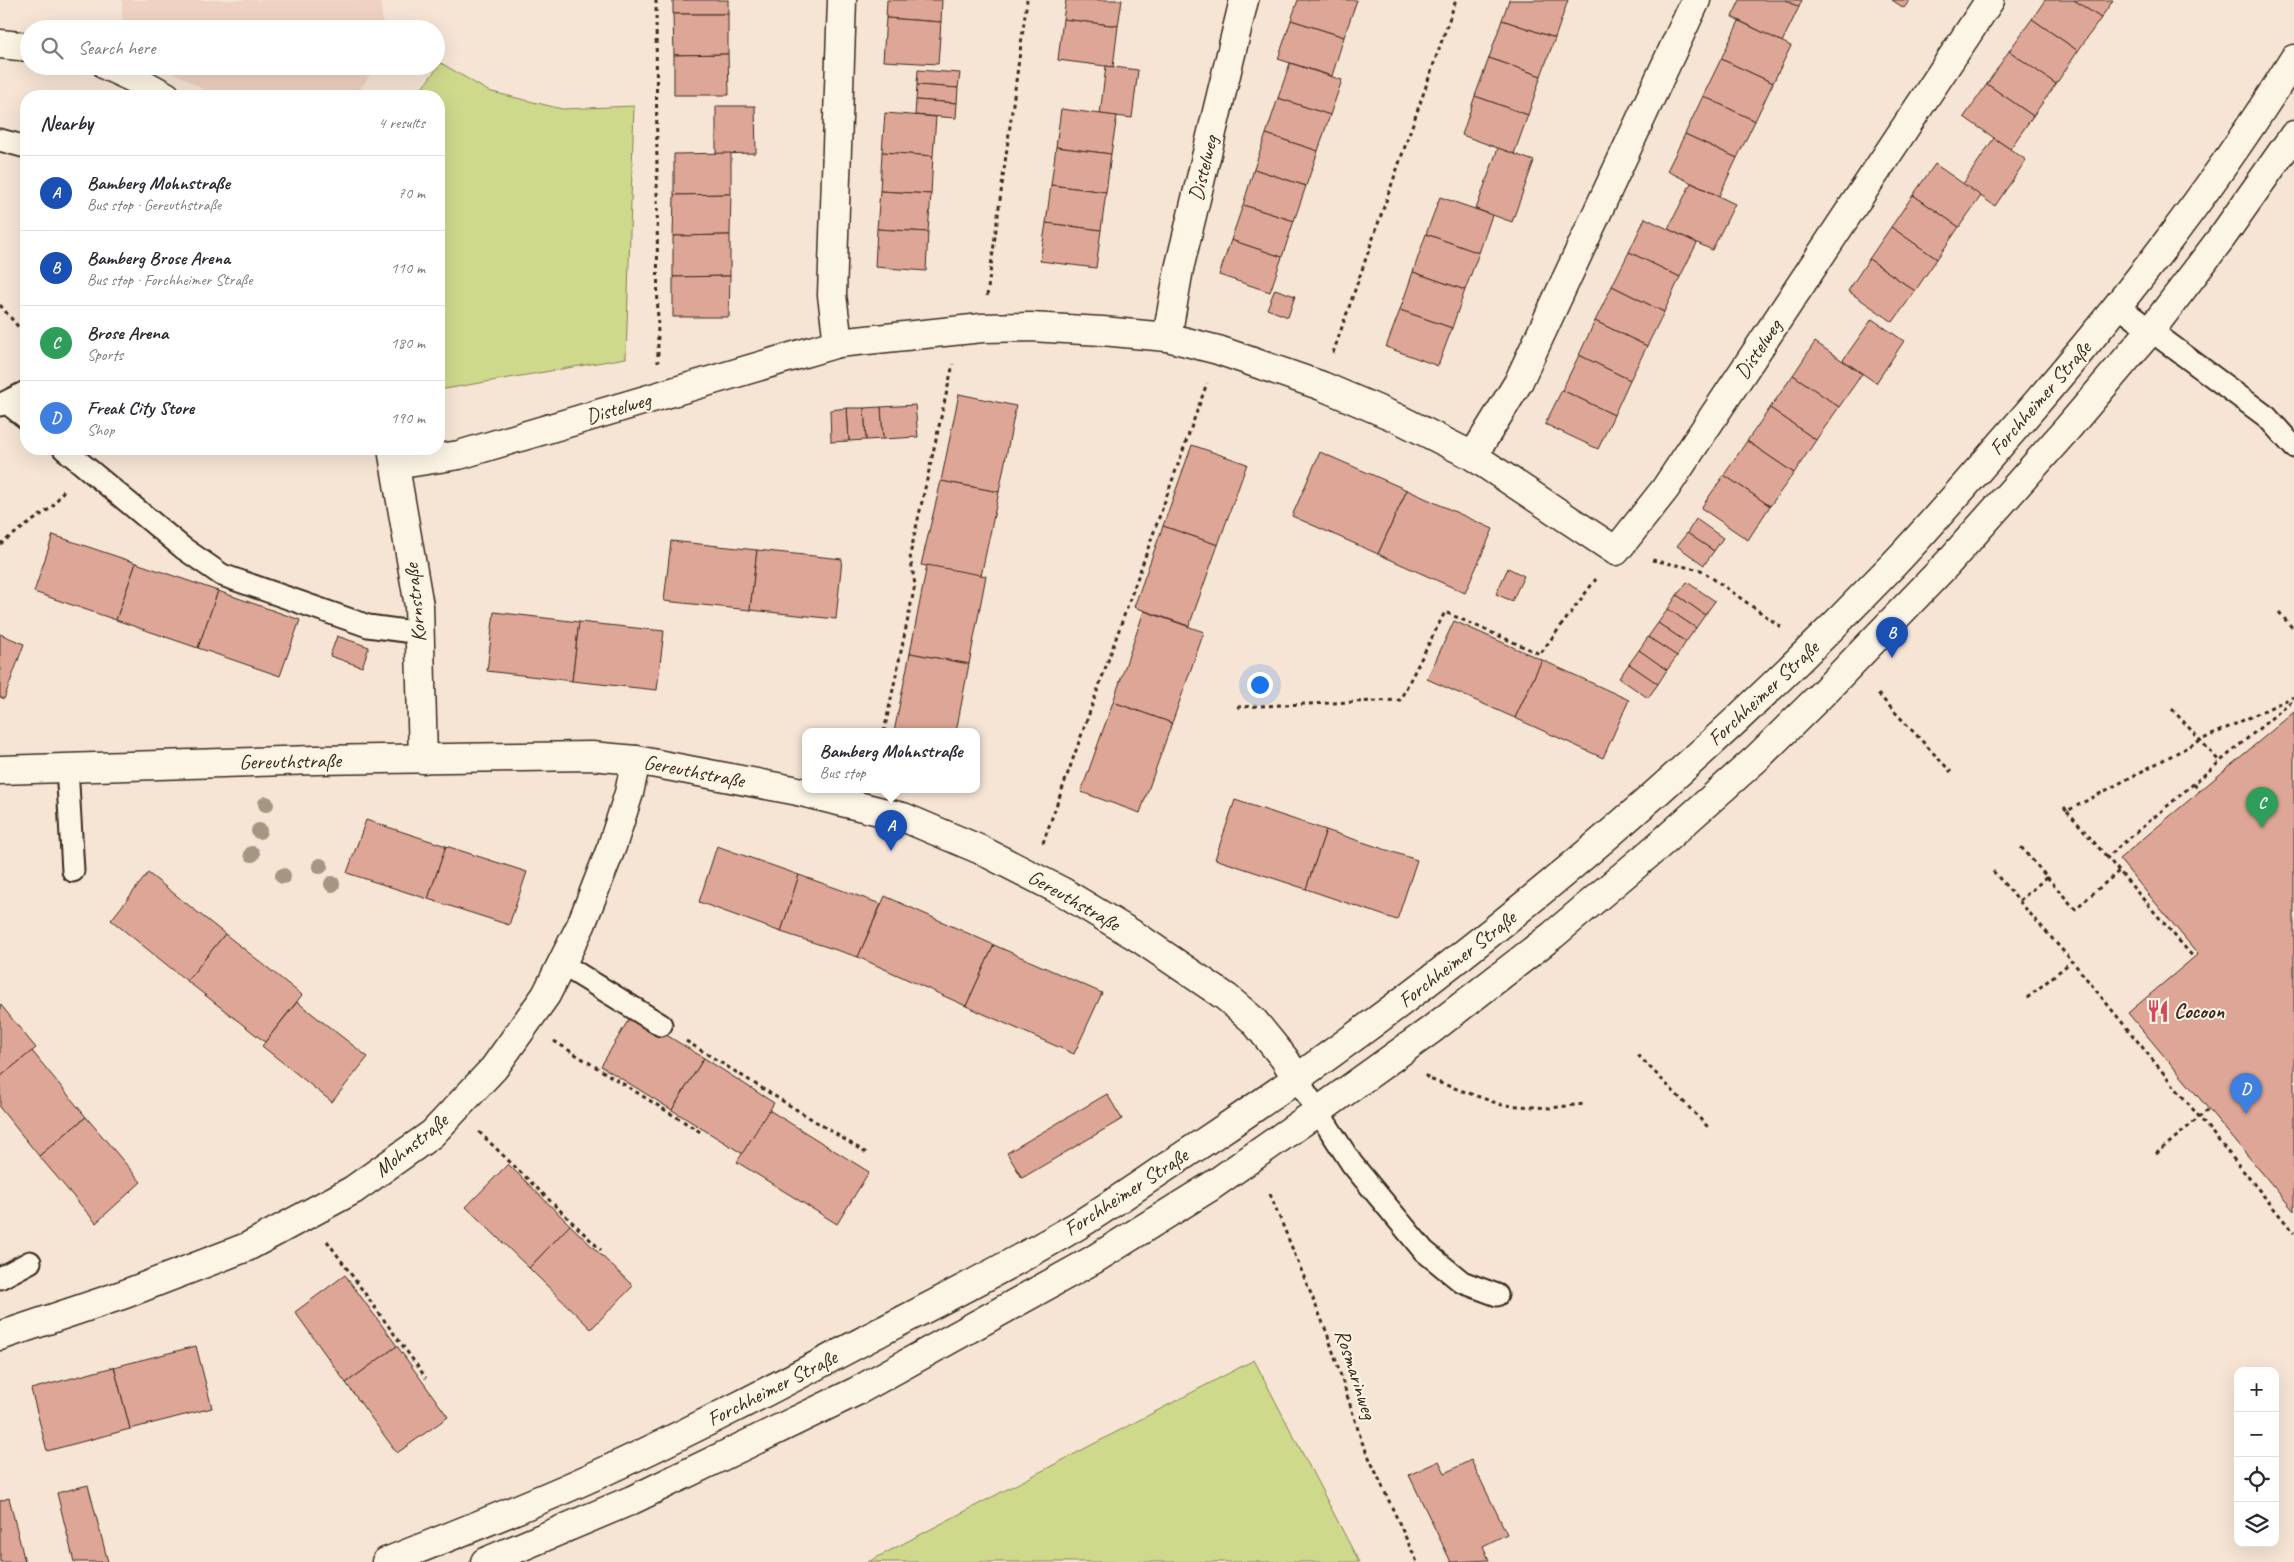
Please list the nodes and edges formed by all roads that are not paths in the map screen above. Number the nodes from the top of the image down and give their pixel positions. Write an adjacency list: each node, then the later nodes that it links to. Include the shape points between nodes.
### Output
1 (842, 0): 16 (street, via 832,295)
2 (1244, 0): 15 (street, Distelweg, via 1179,269)
3 (1696, 0): 22 (street, via 1518,383)
4 (1990, 0): 22 (street, Distelweg, via 1665,490 1616,552)
5 (0, 44): 6 (street)
6 (20, 46)
7 (2294, 60): 13 (street, Forchheimer Straße, via 2187,216)
8 (125, 75): 9 (street)
9 (154, 90)
10 (2294, 136): 14 (street, Forchheimer Straße)
11 (0, 140): 12 (lane)
12 (20, 145)
13 (2118, 306): 14 (lane); 34 (street, Forchheimer Straße, via 1898,560 1810,650 1627,819 1522,908)
14 (2151, 330): 20 (lane, via 2267,417); 35 (street, Forchheimer Straße, via 1947,564 1756,758 1553,935)
15 (1167, 337): 16 (street, Distelweg, via 1030,327); 22 (street, Distelweg, via 1218,350 1322,386 1397,418)
16 (838, 343): 23 (street, Distelweg, via 459,455)
17 (20, 395): 18 (lane)
18 (4, 404): 19 (lane)
19 (20, 414)
20 (2294, 447)
21 (72, 455): 24 (lane, via 183,548 222,575 368,626)
22 (1473, 456)
23 (394, 457): 24 (street, Kornstraße, via 420,606)
24 (420, 633): 25 (street, Kornstraße)
25 (423, 759): 26 (street, Gereuthstraße, via 591,756); 27 (street, Gereuthstraße)
26 (636, 760): 29 (street, Gereuthstraße); 32 (street, Mohnstraße, via 612,846 582,925)
27 (67, 767): 28 (street, Gereuthstraße); 31 (lane)
28 (0, 770)
29 (802, 792)
30 (805, 793): 34 (street, Gereuthstraße, via 902,817 1032,874 1140,938 1226,997 1253,1020)
31 (73, 871)
32 (562, 964): 33 (lane); 39 (street, Mohnstraße, via 546,994 494,1068 432,1134 361,1185 247,1246 124,1294)
33 (661, 1025)
34 (1298, 1079): 35 (lane); 40 (street, Forchheimer Straße, via 1078,1225 955,1294 604,1472)
35 (1317, 1112): 38 (lane, via 1370,1188 1424,1251 1462,1282); 41 (street, Forchheimer Straße, via 1210,1187 1092,1260 857,1391 632,1500)
36 (30, 1262): 37 (lane)
37 (0, 1278)
38 (1497, 1295)
39 (0, 1336)
40 (386, 1562)
41 (485, 1562)

